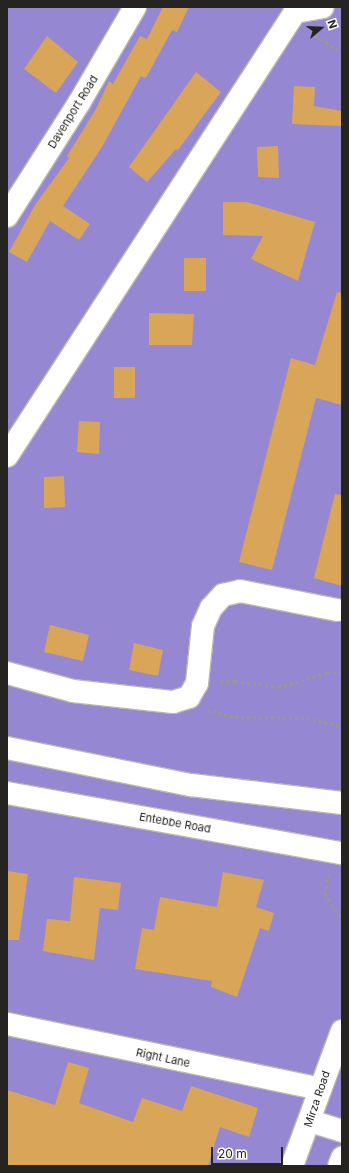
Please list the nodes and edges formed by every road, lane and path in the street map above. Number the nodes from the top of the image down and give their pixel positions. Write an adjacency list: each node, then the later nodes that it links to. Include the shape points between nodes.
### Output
1 (135, 7): 5 (main road, Davenport Road, via 80,103)
2 (323, 7): 3 (main road)
3 (290, 9): 4 (path, via 312,34); 6 (main road)
4 (342, 54)
5 (7, 216)
6 (7, 456)
7 (337, 610): 10 (main road, via 240,591 222,595 211,608 203,626)
8 (7, 673): 10 (main road, via 73,691 152,701 173,702)
9 (342, 673): 10 (path, via 327,673 278,687 235,681)
10 (190, 691): 11 (path, via 209,710 235,717 307,718)
11 (342, 727)
12 (7, 748): 14 (main road, via 191,785)
13 (7, 793): 15 (main road, Entebbe Road)
14 (342, 803)
15 (342, 853)
16 (325, 894): 17 (path)
17 (342, 919)
18 (7, 1024): 20 (main road, Right Lane)
19 (342, 1031): 20 (main road, Mirza Road)
20 (320, 1089): 21 (main road, Mirza Road)
21 (310, 1121): 22 (main road); 24 (main road, Mirza Road)
22 (342, 1131)
23 (342, 1158): 25 (main road)
24 (292, 1166)
25 (339, 1166)

